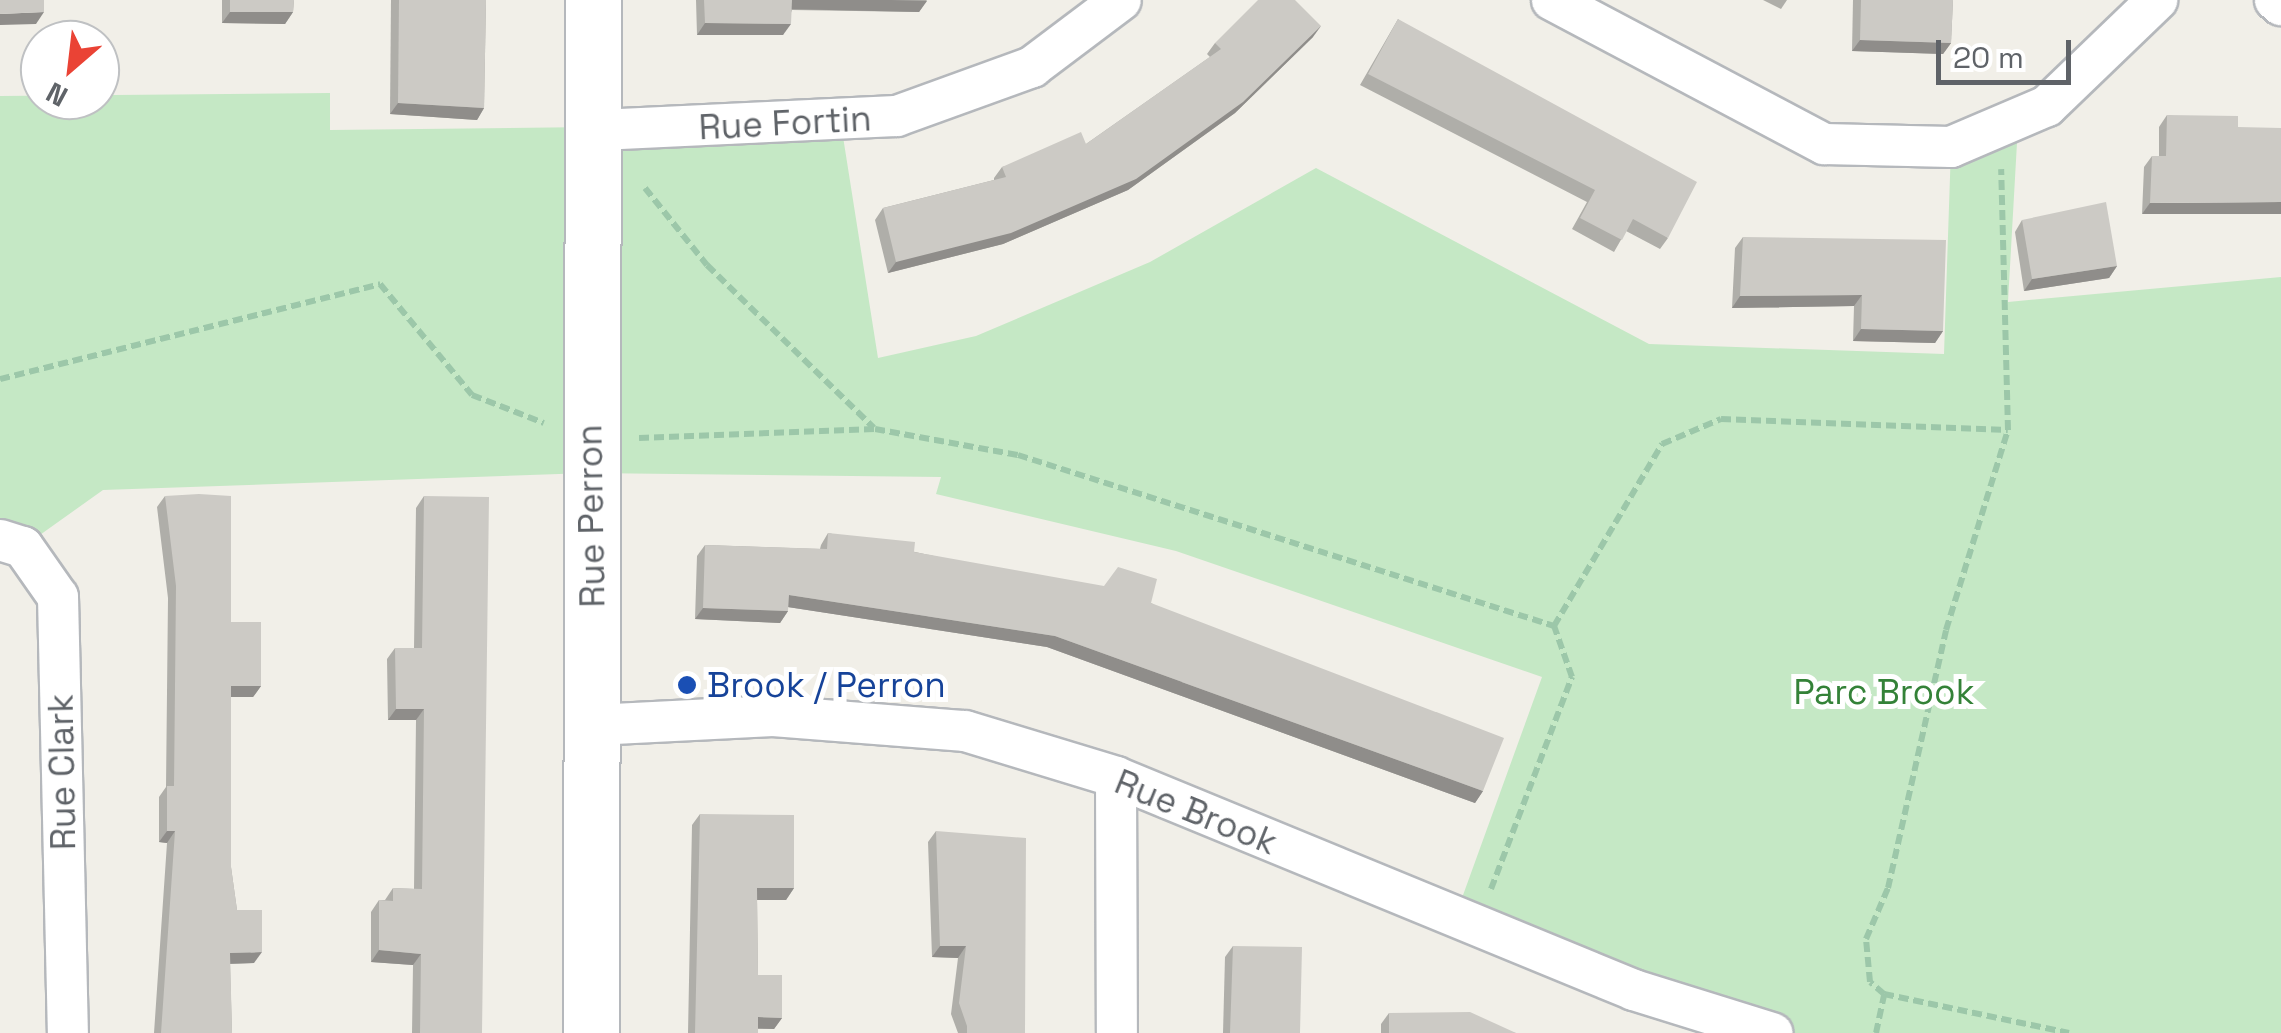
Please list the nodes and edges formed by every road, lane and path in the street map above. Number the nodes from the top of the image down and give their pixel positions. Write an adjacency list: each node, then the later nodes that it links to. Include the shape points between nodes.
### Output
1 (593, 0): 7 (street, Rue Perron)
2 (1121, 0): 7 (street, Rue Fortin, via 1032,67 897,116)
3 (1552, 0): 8 (street, via 1824,144 1952,147)
4 (2157, 0): 8 (street, via 2047,106)
5 (2275, 0): 6 (street)
6 (2281, 5)
7 (598, 130): 10 (path, via 707,265); 12 (street, Rue Perron)
8 (2000, 133): 11 (path)
9 (0, 380): 12 (path, via 380,284 472,395)
10 (875, 428): 12 (path); 14 (path, via 1018,455)
11 (2008, 430): 14 (path, via 1695,423 1640,470); 18 (path, via 1946,630 1888,888 1866,939 1870,982)
12 (588, 440): 15 (street, Rue Perron)
13 (0, 540): 19 (street, Rue Clark, via 23,547 58,597)
14 (1554, 626): 17 (path, via 1572,677)
15 (594, 725): 16 (street, Rue Brook, via 773,716 965,731); 20 (street, Rue Perron)
16 (1116, 778): 17 (street, Rue Brook); 21 (street)
17 (1476, 928): 22 (street, Rue Brook)
18 (1884, 994): 23 (path); 24 (path)
19 (68, 1033)
20 (591, 1033)
21 (1117, 1033)
22 (1772, 1033)
23 (1876, 1033)
24 (2068, 1033)

